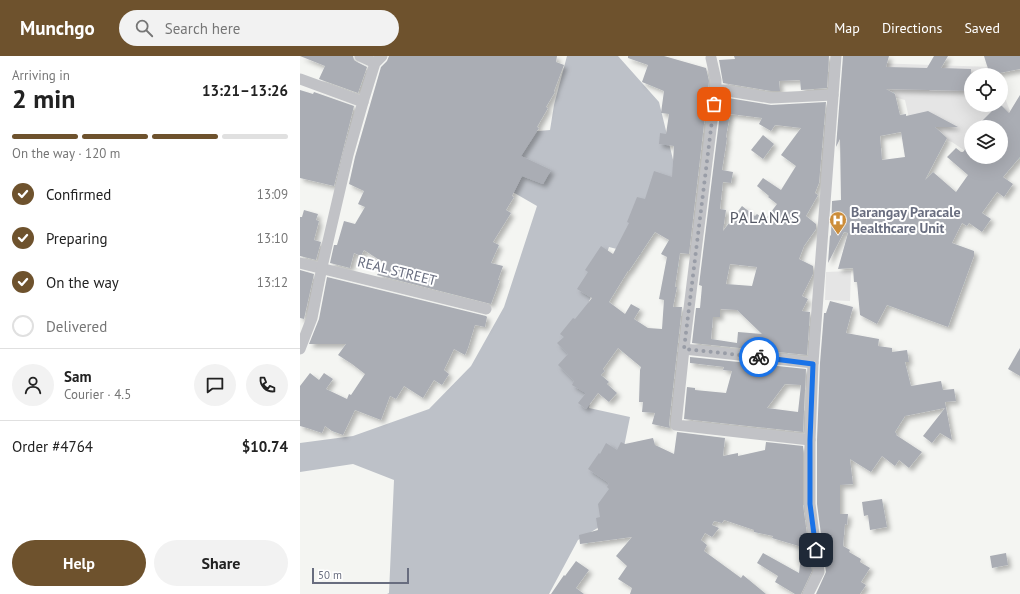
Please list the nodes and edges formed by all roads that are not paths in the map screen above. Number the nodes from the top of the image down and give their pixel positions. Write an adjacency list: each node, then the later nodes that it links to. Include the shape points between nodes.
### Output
1 (360, 56): 4 (street)
2 (836, 56): 7 (street)
3 (711, 57): 6 (street)
4 (379, 59): 8 (street)
5 (300, 79): 8 (street)
6 (716, 89): 7 (street, via 771,98); 13 (street)
7 (833, 95): 14 (street)
8 (363, 102): 10 (street)
9 (300, 263): 10 (street, REAL STREET)
10 (322, 267): 11 (street, REAL STREET); 12 (street, via 312,318)
11 (486, 309)
12 (300, 349)
13 (684, 349): 14 (street); 15 (street, via 676,425)
14 (813, 364): 15 (street)
15 (810, 440): 16 (street, via 810,504 819,572)
16 (808, 594)

